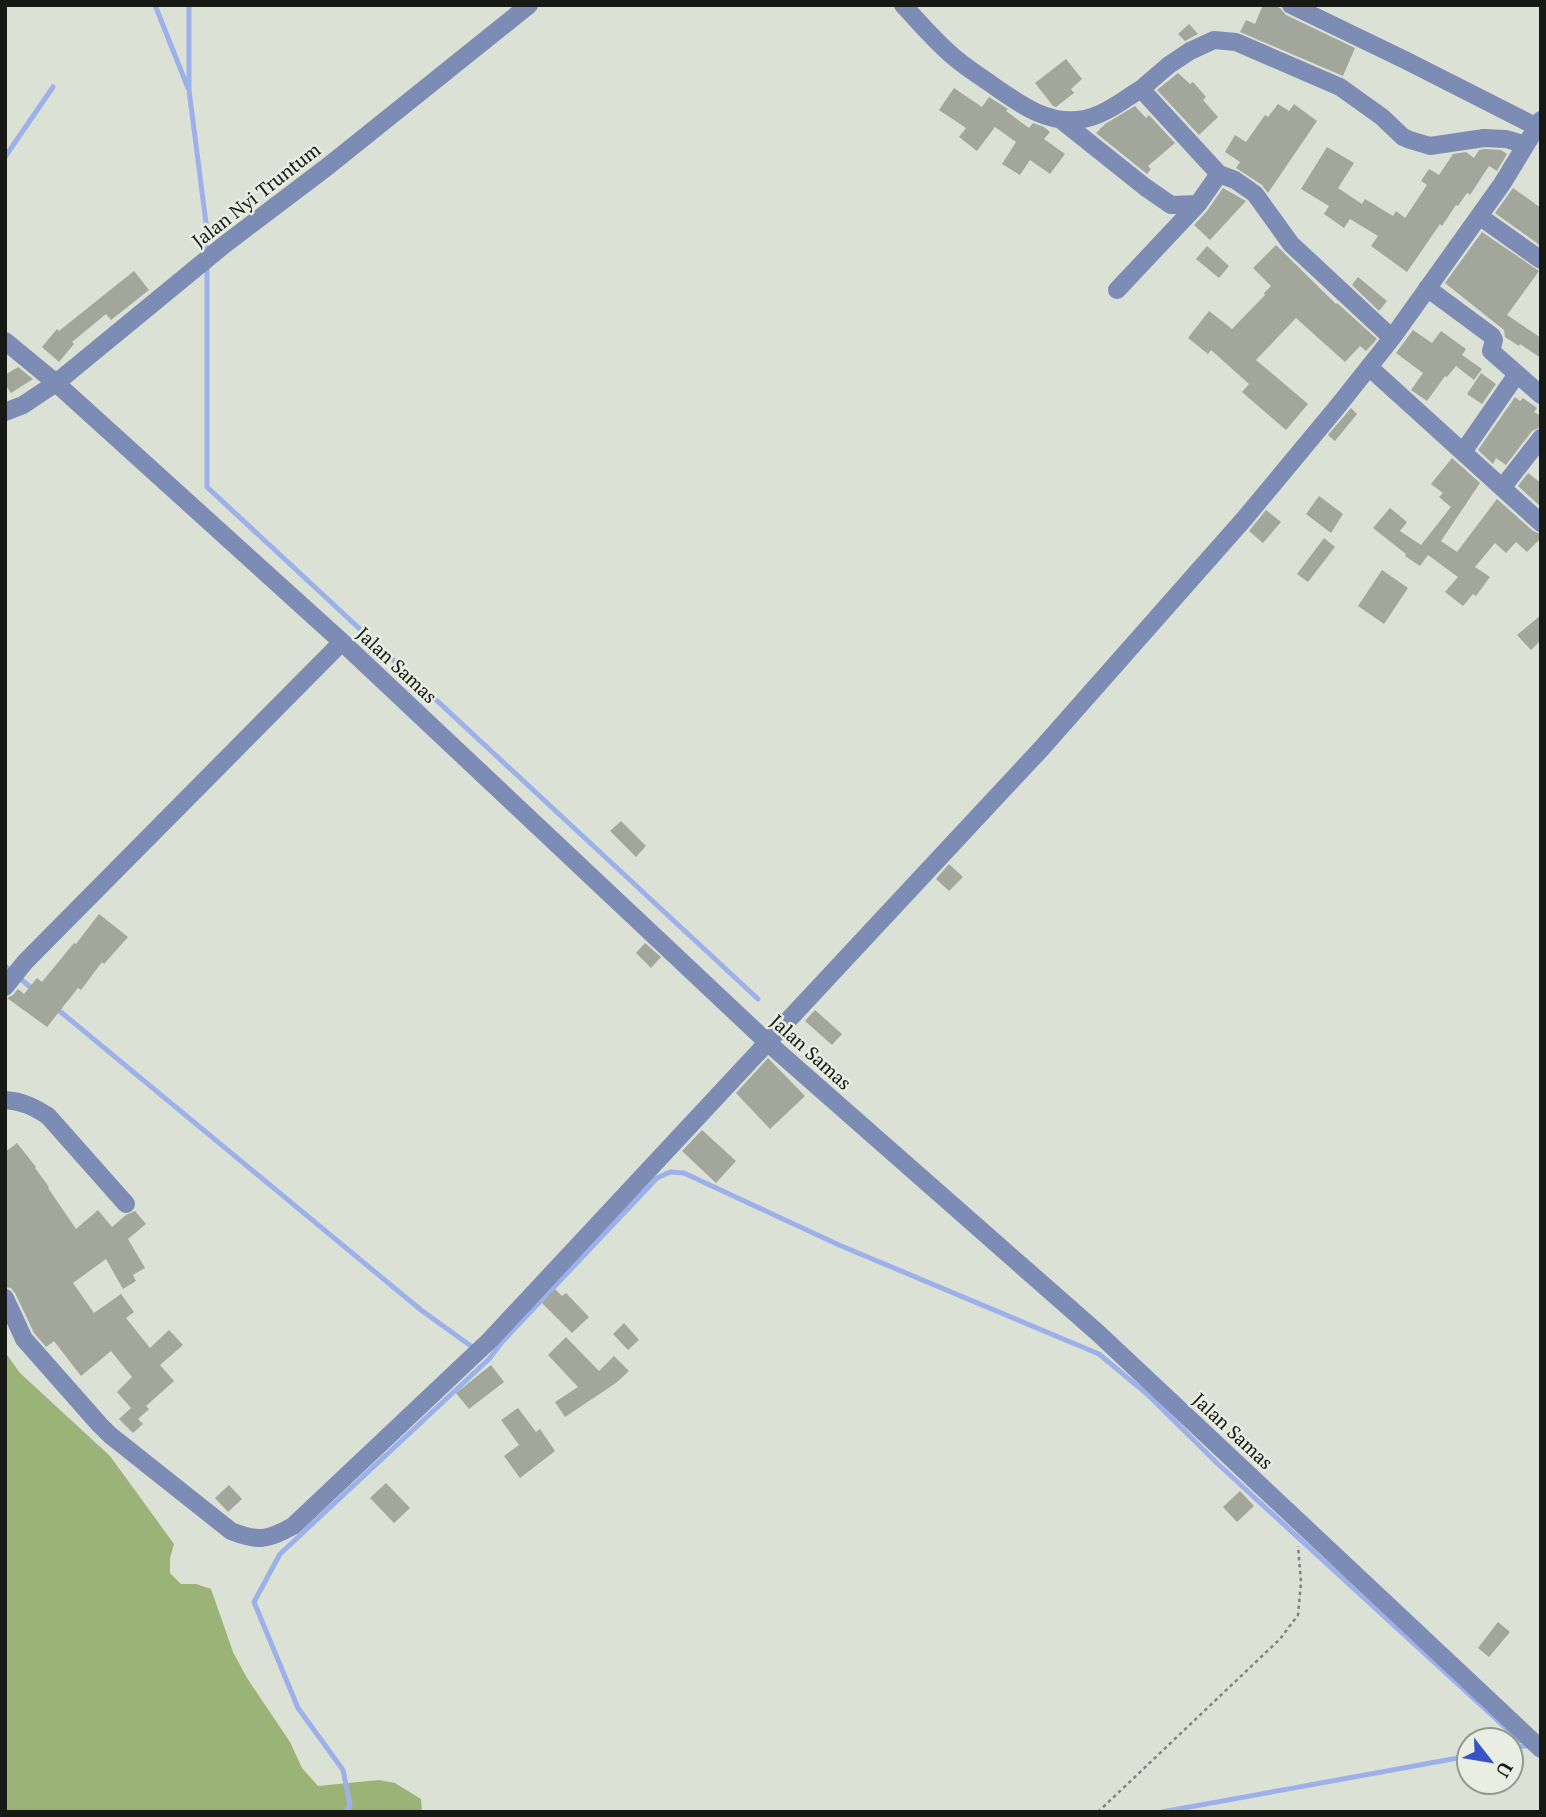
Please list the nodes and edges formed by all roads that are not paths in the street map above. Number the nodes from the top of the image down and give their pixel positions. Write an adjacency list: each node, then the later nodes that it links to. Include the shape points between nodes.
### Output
1 (529, 5): 18 (street, Jalan Nyi Truntum)
2 (903, 5): 5 (street, via 959,61 1031,110)
3 (1291, 5): 6 (street)
4 (1141, 89): 5 (street, via 1095,116); 7 (street, via 1190,51 1214,40 1236,42 1340,87 1410,141 1430,145 1484,138); 8 (street)
5 (1061, 120): 9 (street, via 1171,205)
6 (1539, 124): 7 (street)
7 (1526, 145): 10 (street)
8 (1219, 174): 9 (street); 14 (street, via 1255,194 1291,244)
9 (1198, 204): 13 (street)
10 (1479, 216): 11 (street); 12 (street)
11 (1541, 260)
12 (1427, 288): 14 (street); 17 (street, via 1492,336 1491,351)
13 (1117, 290)
14 (1392, 338): 16 (street)
15 (5, 341): 18 (street, Jalan Samas)
16 (1369, 367): 22 (street); 27 (street, via 1254,508 1050,739)
17 (1517, 374): 19 (street); 22 (street)
18 (56, 383): 20 (street, Jalan Nyi Truntum); 25 (street, Jalan Samas)
19 (1541, 395)
20 (5, 412)
21 (1541, 438): 23 (street)
22 (1463, 452): 23 (street)
23 (1502, 488): 24 (street)
24 (1541, 523)
25 (342, 642): 26 (street); 27 (street, Jalan Samas)
26 (5, 987)
27 (767, 1042): 30 (street, via 490,1340 293,1526 274,1537 249,1538 231,1531 110,1435 24,1339); 31 (street, Jalan Samas, via 1098,1333)
28 (5, 1100): 29 (street, via 20,1101 48,1116)
29 (126, 1204)
30 (5, 1298)
31 (1541, 1749)

